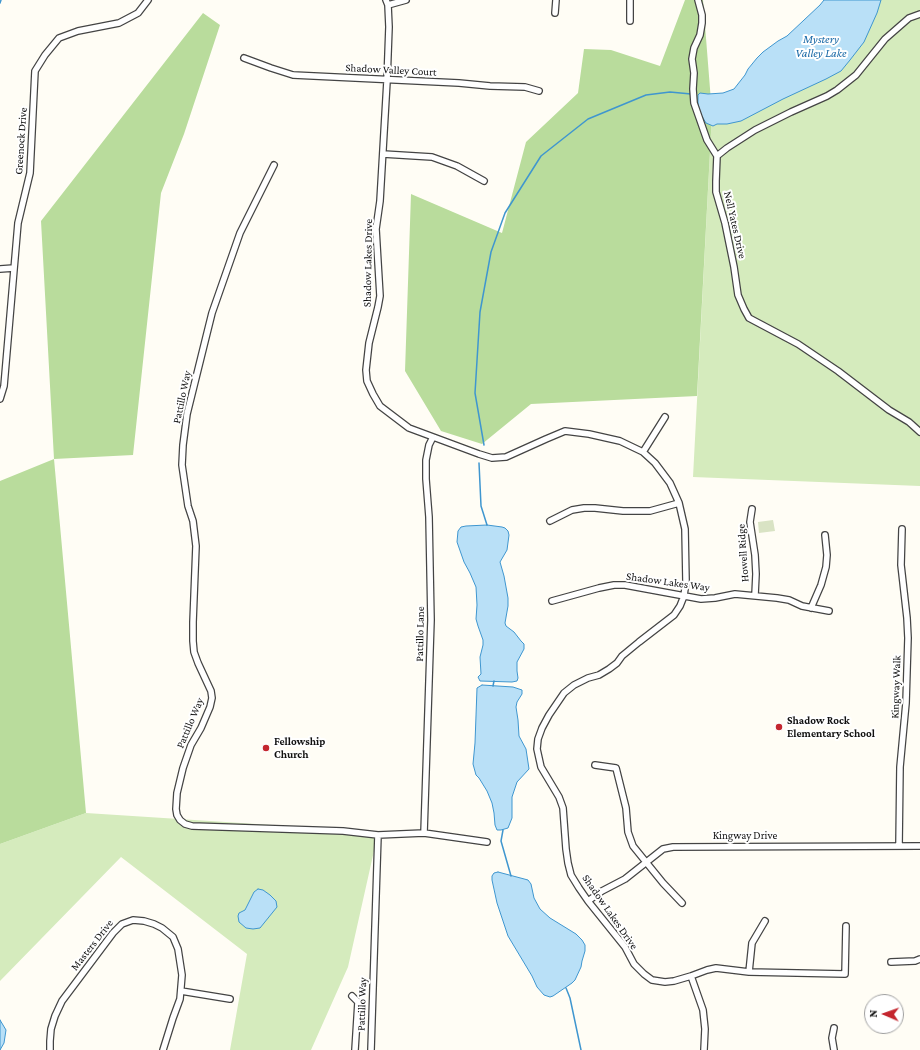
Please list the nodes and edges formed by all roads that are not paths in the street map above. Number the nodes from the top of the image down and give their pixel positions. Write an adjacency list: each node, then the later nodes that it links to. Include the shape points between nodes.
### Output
1 (148, 0): 17 (street, Greenock Drive, via 138,13 119,23 78,31 59,38 35,71 30,173 18,223)
2 (406, 0): 6 (street)
3 (556, 0): 7 (street)
4 (630, 0): 9 (street)
5 (698, 0): 14 (street, via 702,22 692,59 694,103 707,140)
6 (387, 2): 11 (street, Shadow Lakes Drive)
7 (555, 13)
8 (920, 14): 14 (street, via 910,18 885,39 856,75 837,90 755,130)
9 (630, 21)
10 (244, 58): 11 (street, Shadow Valley Court, via 293,75)
11 (387, 80): 12 (street, Shadow Valley Court, via 471,83 525,87); 13 (street, Shadow Lakes Drive)
12 (539, 91)
13 (383, 154): 16 (street, via 432,157 457,166); 22 (street, Shadow Lakes Drive, via 376,229 380,296 369,343 367,381 380,406 409,428)
14 (717, 156): 21 (street, Nell Yates Drive, via 716,192 725,224 738,294 750,318 798,344)
15 (274, 165): 36 (street, Pattillo Way, via 240,233 212,313 184,433 182,465 196,546 193,646 212,698 182,768 176,809 180,820 192,826 343,831)
16 (484, 181)
17 (14, 268): 18 (street); 19 (street, Greenock Drive, via 4,386)
18 (0, 269)
19 (0, 399)
20 (665, 417): 23 (street)
21 (920, 432)
22 (433, 437): 23 (street, Shadow Lakes Drive, via 492,458 506,458 566,431 620,441); 35 (street, Pattillo Lane, via 426,460 431,620)
23 (643, 452): 24 (street, Shadow Lakes Drive, via 670,483)
24 (679, 503): 26 (street, via 650,511 584,508 572,510); 30 (street, Shadow Lakes Drive, via 685,529)
25 (752, 509): 29 (street, Howell Ridge, via 750,522 755,555)
26 (550, 521)
27 (902, 529): 38 (street, Kingway Walk, via 901,565 908,638 906,713 900,768)
28 (825, 535): 32 (street, via 826,567)
29 (755, 595): 30 (street, Shadow Lakes Way, via 735,594 701,599); 32 (street, Shadow Lakes Way, via 789,600)
30 (684, 596): 31 (street, Shadow Lakes Way, via 614,585); 41 (street, Shadow Lakes Drive, via 674,615 622,656 617,663 599,675 574,685 564,693 549,715 538,739 537,749 541,767 563,808 566,850 571,875)
31 (552, 602)
32 (811, 608): 33 (street, Shadow Lakes Way)
33 (829, 611)
34 (595, 765): 40 (street, via 616,768 626,808 629,836)
35 (424, 833): 36 (street); 37 (street)
36 (378, 835): 56 (street, Pattillo Way)
37 (487, 842)
38 (900, 846): 39 (street, Kingway Drive); 40 (street, Kingway Drive, via 673,847 663,849)
39 (920, 846)
40 (646, 863): 41 (street, Kingway Drive); 42 (street)
41 (588, 901): 48 (street, Shadow Lakes Drive, via 625,947 634,964 652,980 665,982)
42 (682, 902)
43 (765, 921): 47 (street, via 752,944)
44 (846, 926): 47 (street, Shadow Lakes Drive, via 845,974)
45 (920, 959): 46 (street)
46 (891, 962)
47 (749, 972): 48 (street, Shadow Lakes Drive, via 716,968)
48 (691, 976): 57 (street, via 703,1010)
49 (181, 991): 51 (street); 53 (street, Masters Drive, via 182,975 178,949 172,937 162,928 144,921 133,920 122,924 62,1000 54,1016); 54 (street, Masters Drive)
50 (352, 996): 55 (street, via 358,1002)
51 (230, 999)
52 (834, 1028): 58 (street)
53 (50, 1050)
54 (163, 1050)
55 (355, 1050)
56 (371, 1050)
57 (704, 1050)
58 (834, 1050)

